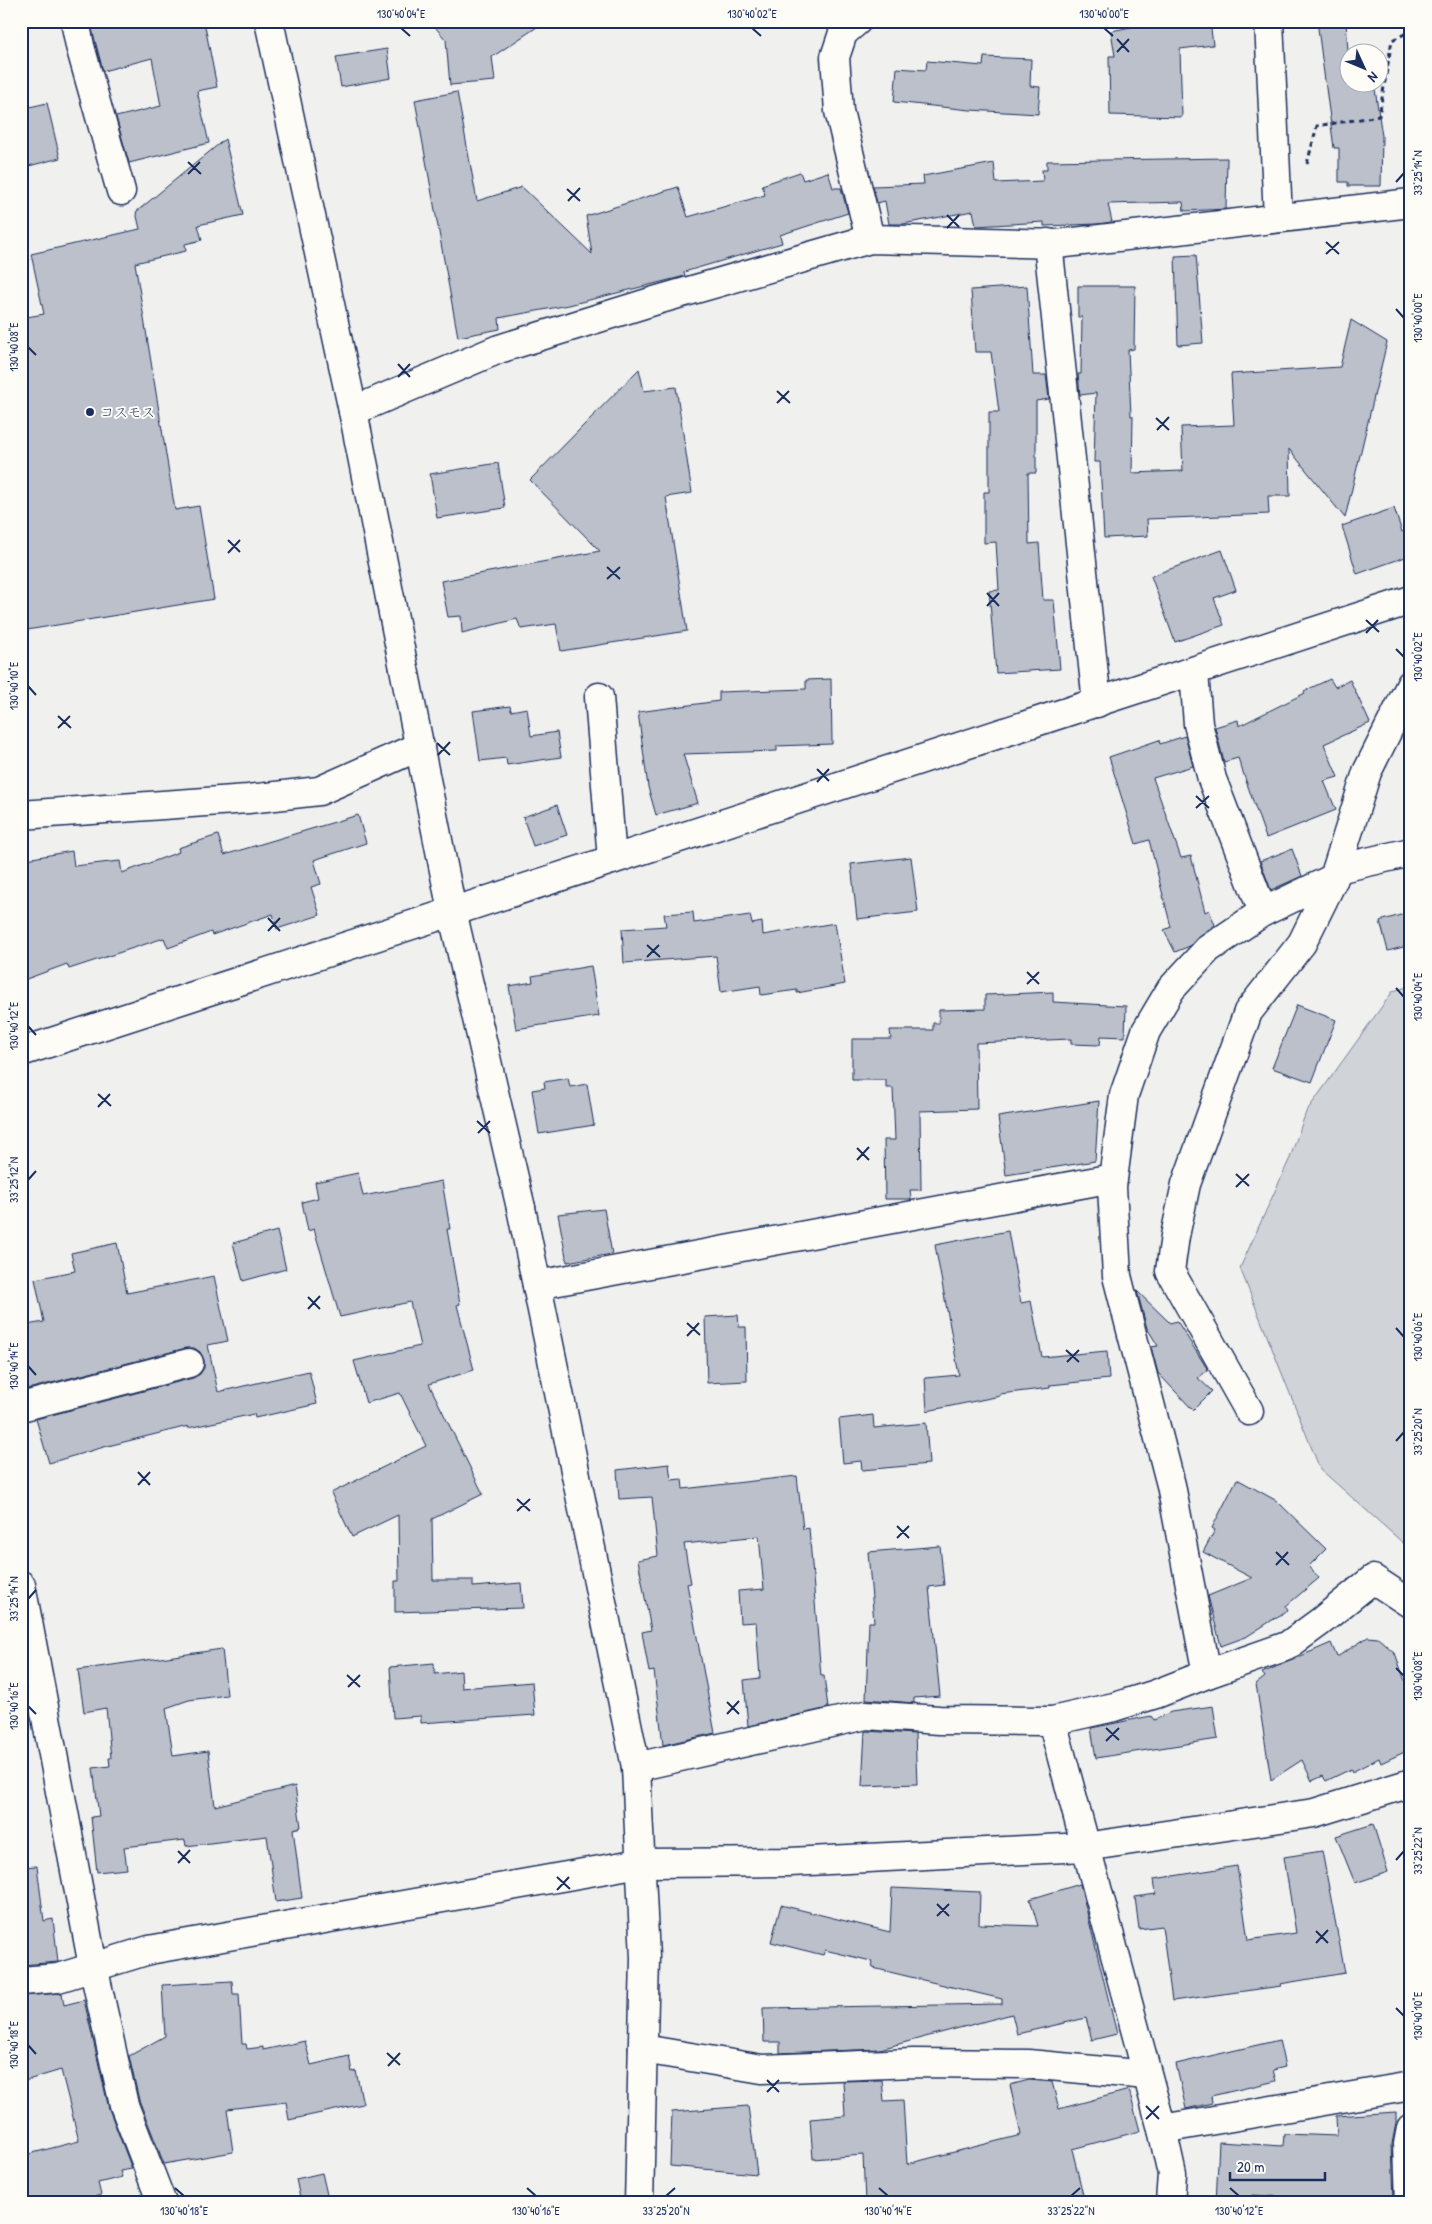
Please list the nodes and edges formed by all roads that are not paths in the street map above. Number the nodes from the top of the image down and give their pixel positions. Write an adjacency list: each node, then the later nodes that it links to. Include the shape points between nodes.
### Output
1 (75, 21): 5 (street)
2 (269, 21): 10 (street)
3 (857, 21): 8 (street, via 844,33 835,56 839,110)
4 (1269, 21): 7 (street)
5 (121, 190)
6 (1411, 203): 7 (street)
7 (1278, 218): 9 (street)
8 (870, 239): 9 (street); 10 (street, via 499,348)
9 (1048, 244): 15 (street)
10 (353, 411): 16 (street)
11 (1411, 600): 12 (street)
12 (1194, 672): 15 (street); 22 (street, via 1198,724 1212,779)
13 (1411, 684): 20 (street, via 1367,772)
14 (599, 697): 19 (street)
15 (1098, 703): 19 (street)
16 (420, 746): 17 (street, via 320,791); 21 (street)
17 (21, 815)
18 (1411, 852): 20 (street)
19 (612, 860): 21 (street)
20 (1335, 874): 22 (street); 28 (street, via 1302,942 1248,1012 1186,1184 1175,1236 1170,1271)
21 (452, 911): 23 (street); 25 (street)
22 (1263, 912): 24 (street, via 1208,949 1171,989 1146,1031 1124,1095)
23 (21, 1052)
24 (1113, 1178): 25 (street); 31 (street, via 1117,1276 1171,1485)
25 (537, 1285): 33 (street)
26 (189, 1363): 27 (street)
27 (21, 1407)
28 (1249, 1412)
29 (21, 1585): 37 (street)
30 (1411, 1604): 31 (street, via 1373,1579 1287,1646)
31 (1207, 1674): 32 (street, via 1156,1694)
32 (1052, 1721): 33 (street, via 939,1720 866,1715); 35 (street)
33 (636, 1767): 36 (street)
34 (1411, 1783): 35 (street, via 1314,1813)
35 (1085, 1847): 36 (street, via 790,1862); 40 (street)
36 (640, 1863): 37 (street, via 149,1950); 39 (street, via 646,1958)
37 (93, 1966): 38 (street, via 58,1978); 44 (street, via 124,2105)
38 (21, 1981)
39 (643, 2049): 40 (street, via 762,2069 913,2063 1028,2064); 45 (street)
40 (1146, 2075): 43 (street)
41 (1411, 2086): 43 (street)
42 (1411, 2128): 47 (street, via 1408,2144)
43 (1162, 2130): 46 (street, via 1172,2174)
44 (162, 2203)
45 (639, 2203)
46 (1170, 2203)
47 (1410, 2203)

